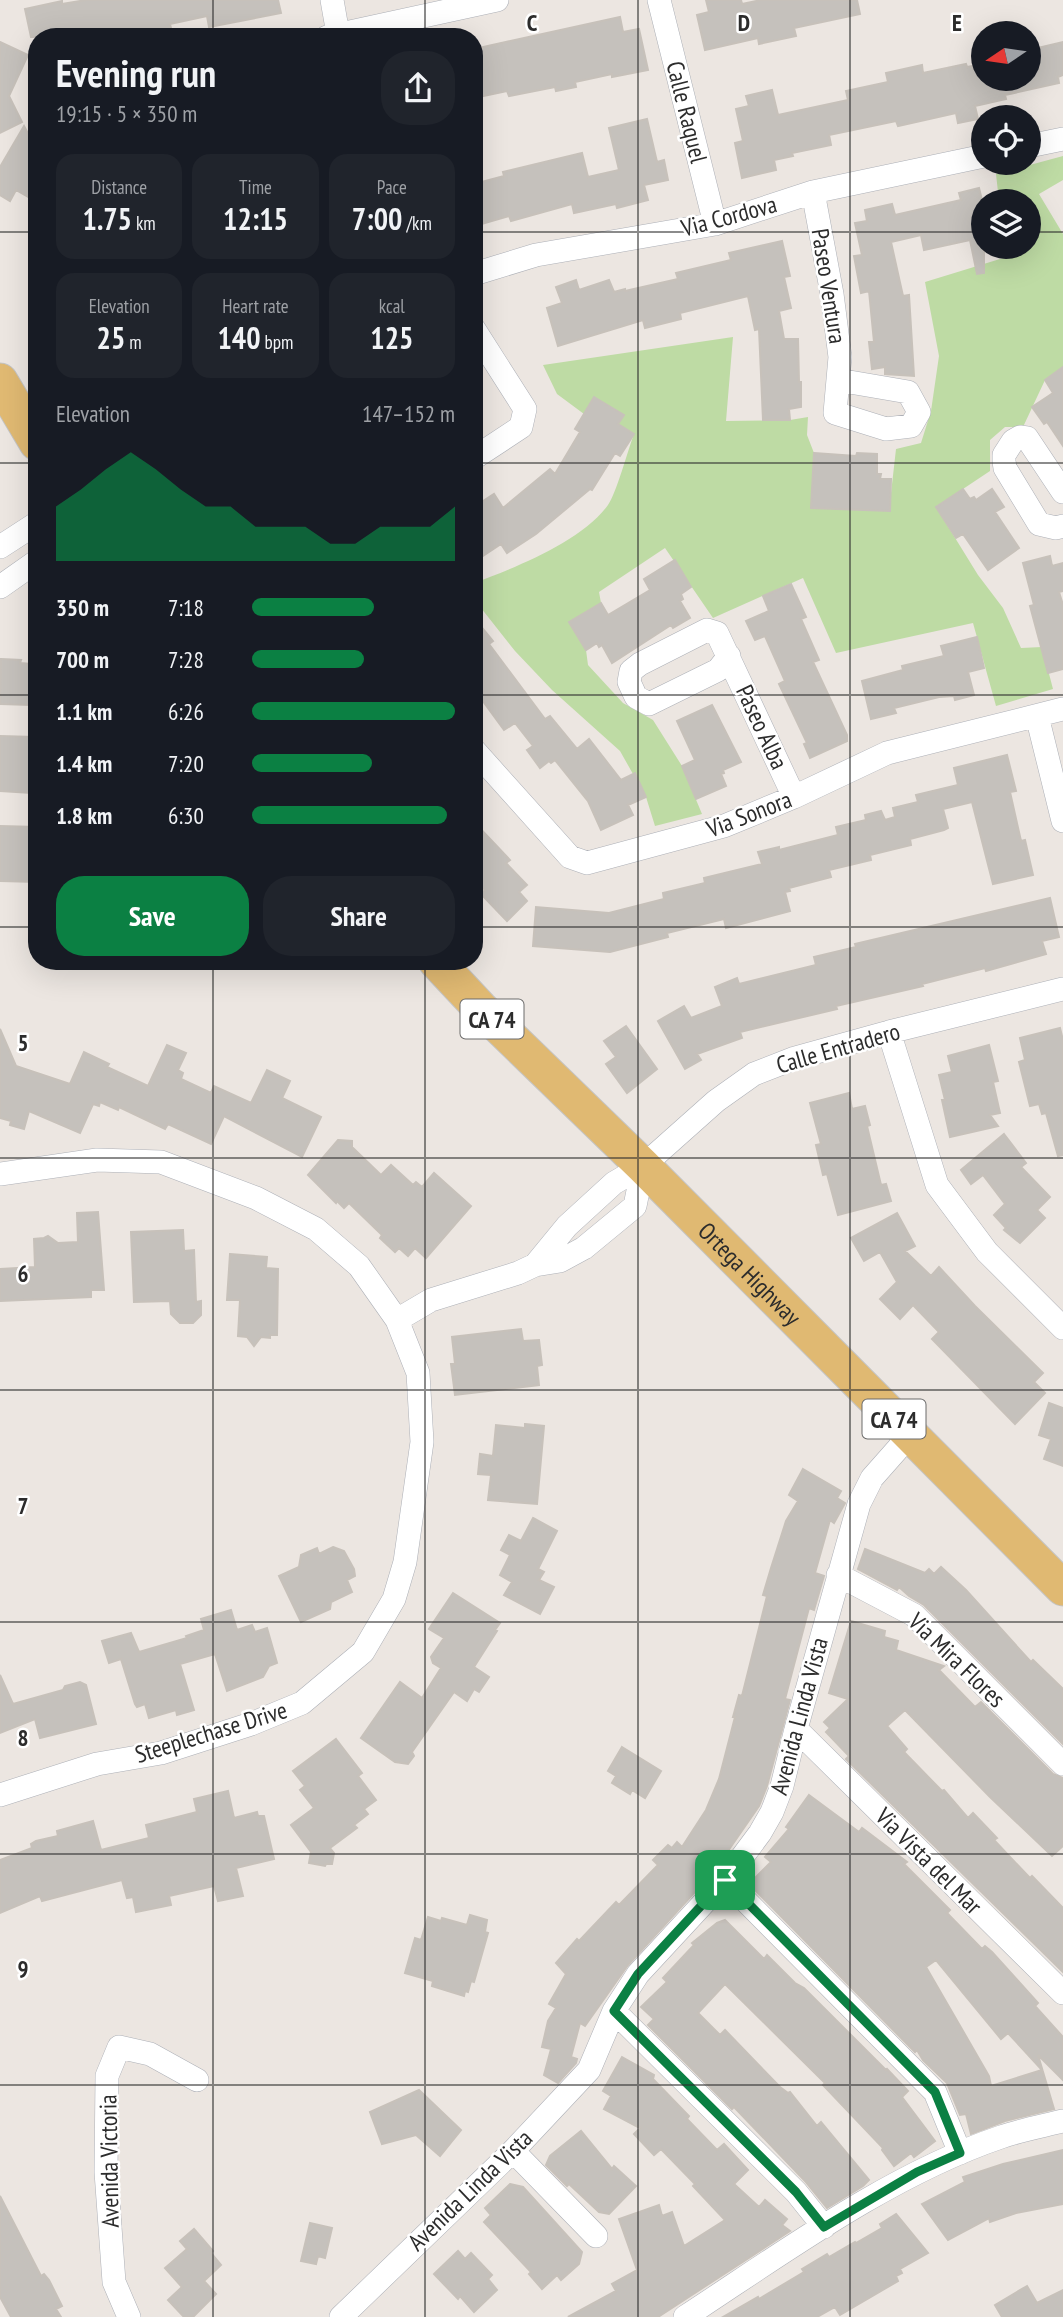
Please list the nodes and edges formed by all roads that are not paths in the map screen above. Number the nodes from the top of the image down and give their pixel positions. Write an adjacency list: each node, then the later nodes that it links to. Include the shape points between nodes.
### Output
1 (332, 0): 4 (street)
2 (497, 0): 5 (street)
3 (659, 0): 10 (street, Calle Raquel)
4 (333, 28)
5 (369, 28)
6 (1063, 139): 7 (street)
7 (1041, 144)
8 (971, 159): 9 (street, Via Cordova)
9 (813, 192): 10 (street, Via Cordova); 13 (street, Paseo Ventura, via 832,294 840,357)
10 (715, 224): 11 (street, Via Cordova, via 536,255)
11 (483, 271)
12 (483, 343): 16 (street, via 525,409 521,427)
13 (838, 380)
14 (0, 381): 15 (main road)
15 (28, 428)
16 (483, 452)
17 (1063, 492): 18 (street, via 1027,438 1013,442 1004,455 1005,468 1039,524)
18 (1063, 526)
19 (28, 529): 20 (street)
20 (0, 547)
21 (28, 567): 22 (street)
22 (0, 587)
23 (729, 656): 23 (street, Paseo Alba, via 717,633 707,630 640,664 631,671 629,682 636,697 649,704 719,670); 27 (street, Paseo Alba)
24 (1063, 709): 25 (street, Via Sonora)
25 (1037, 716): 27 (street, Via Sonora, via 887,753); 28 (street)
26 (483, 760): 27 (street, Via Sonora, via 570,858 587,863 724,826)
27 (794, 797)
28 (1063, 821)
29 (444, 970): 32 (main road, Ortega Highway / CA 74)
30 (1063, 989): 31 (street, Calle Entradero)
31 (889, 1032): 32 (street, Calle Entradero, via 754,1074); 38 (street, via 937,1185 987,1252)
32 (643, 1166): 34 (street, Calle Entradero, via 614,1183); 35 (street, Calle Entradero, via 635,1206); 39 (main road, Ortega Highway / CA 74)
33 (0, 1174): 37 (street, Steeplechase Drive, via 97,1160 162,1162 256,1198 316,1229 359,1266)
34 (567, 1226): 35 (street); 36 (street, Calle Entradero)
35 (584, 1248): 36 (street, Calle Entradero, via 560,1261)
36 (535, 1265): 37 (street, Calle Entradero, via 431,1300)
37 (397, 1320): 44 (street, Steeplechase Drive, via 418,1373 422,1442 405,1562 394,1600 363,1652 302,1703 251,1724)
38 (1063, 1328)
39 (910, 1436): 40 (street, Avenida Linda Vista, via 872,1478 859,1504); 41 (main road, Ortega Highway / CA 74)
40 (838, 1575): 42 (street, Avenida Linda Vista); 43 (street, Via Mira Flores, via 914,1615)
41 (1063, 1588)
42 (796, 1729): 45 (street, Avenida Linda Vista, via 772,1812); 46 (street, Via Vista del Mar)
43 (1063, 1764)
44 (0, 1795)
45 (725, 1880): 47 (street, Avenida Linda Vista, via 638,1974); 51 (street, via 935,2092)
46 (1063, 1993)
47 (614, 2011): 50 (street, Avenida Linda Vista, via 589,2070); 52 (street, via 796,2192)
48 (197, 2080): 54 (street, Avenida Victoria, via 150,2054 119,2047 107,2076 106,2172 114,2282)
49 (1063, 2121): 51 (street, via 1002,2136)
50 (513, 2151): 53 (street); 55 (street, Avenida Linda Vista)
51 (960, 2153): 52 (street, via 917,2172)
52 (824, 2227): 56 (street)
53 (596, 2236)
54 (129, 2317)
55 (341, 2317)
56 (685, 2317)

